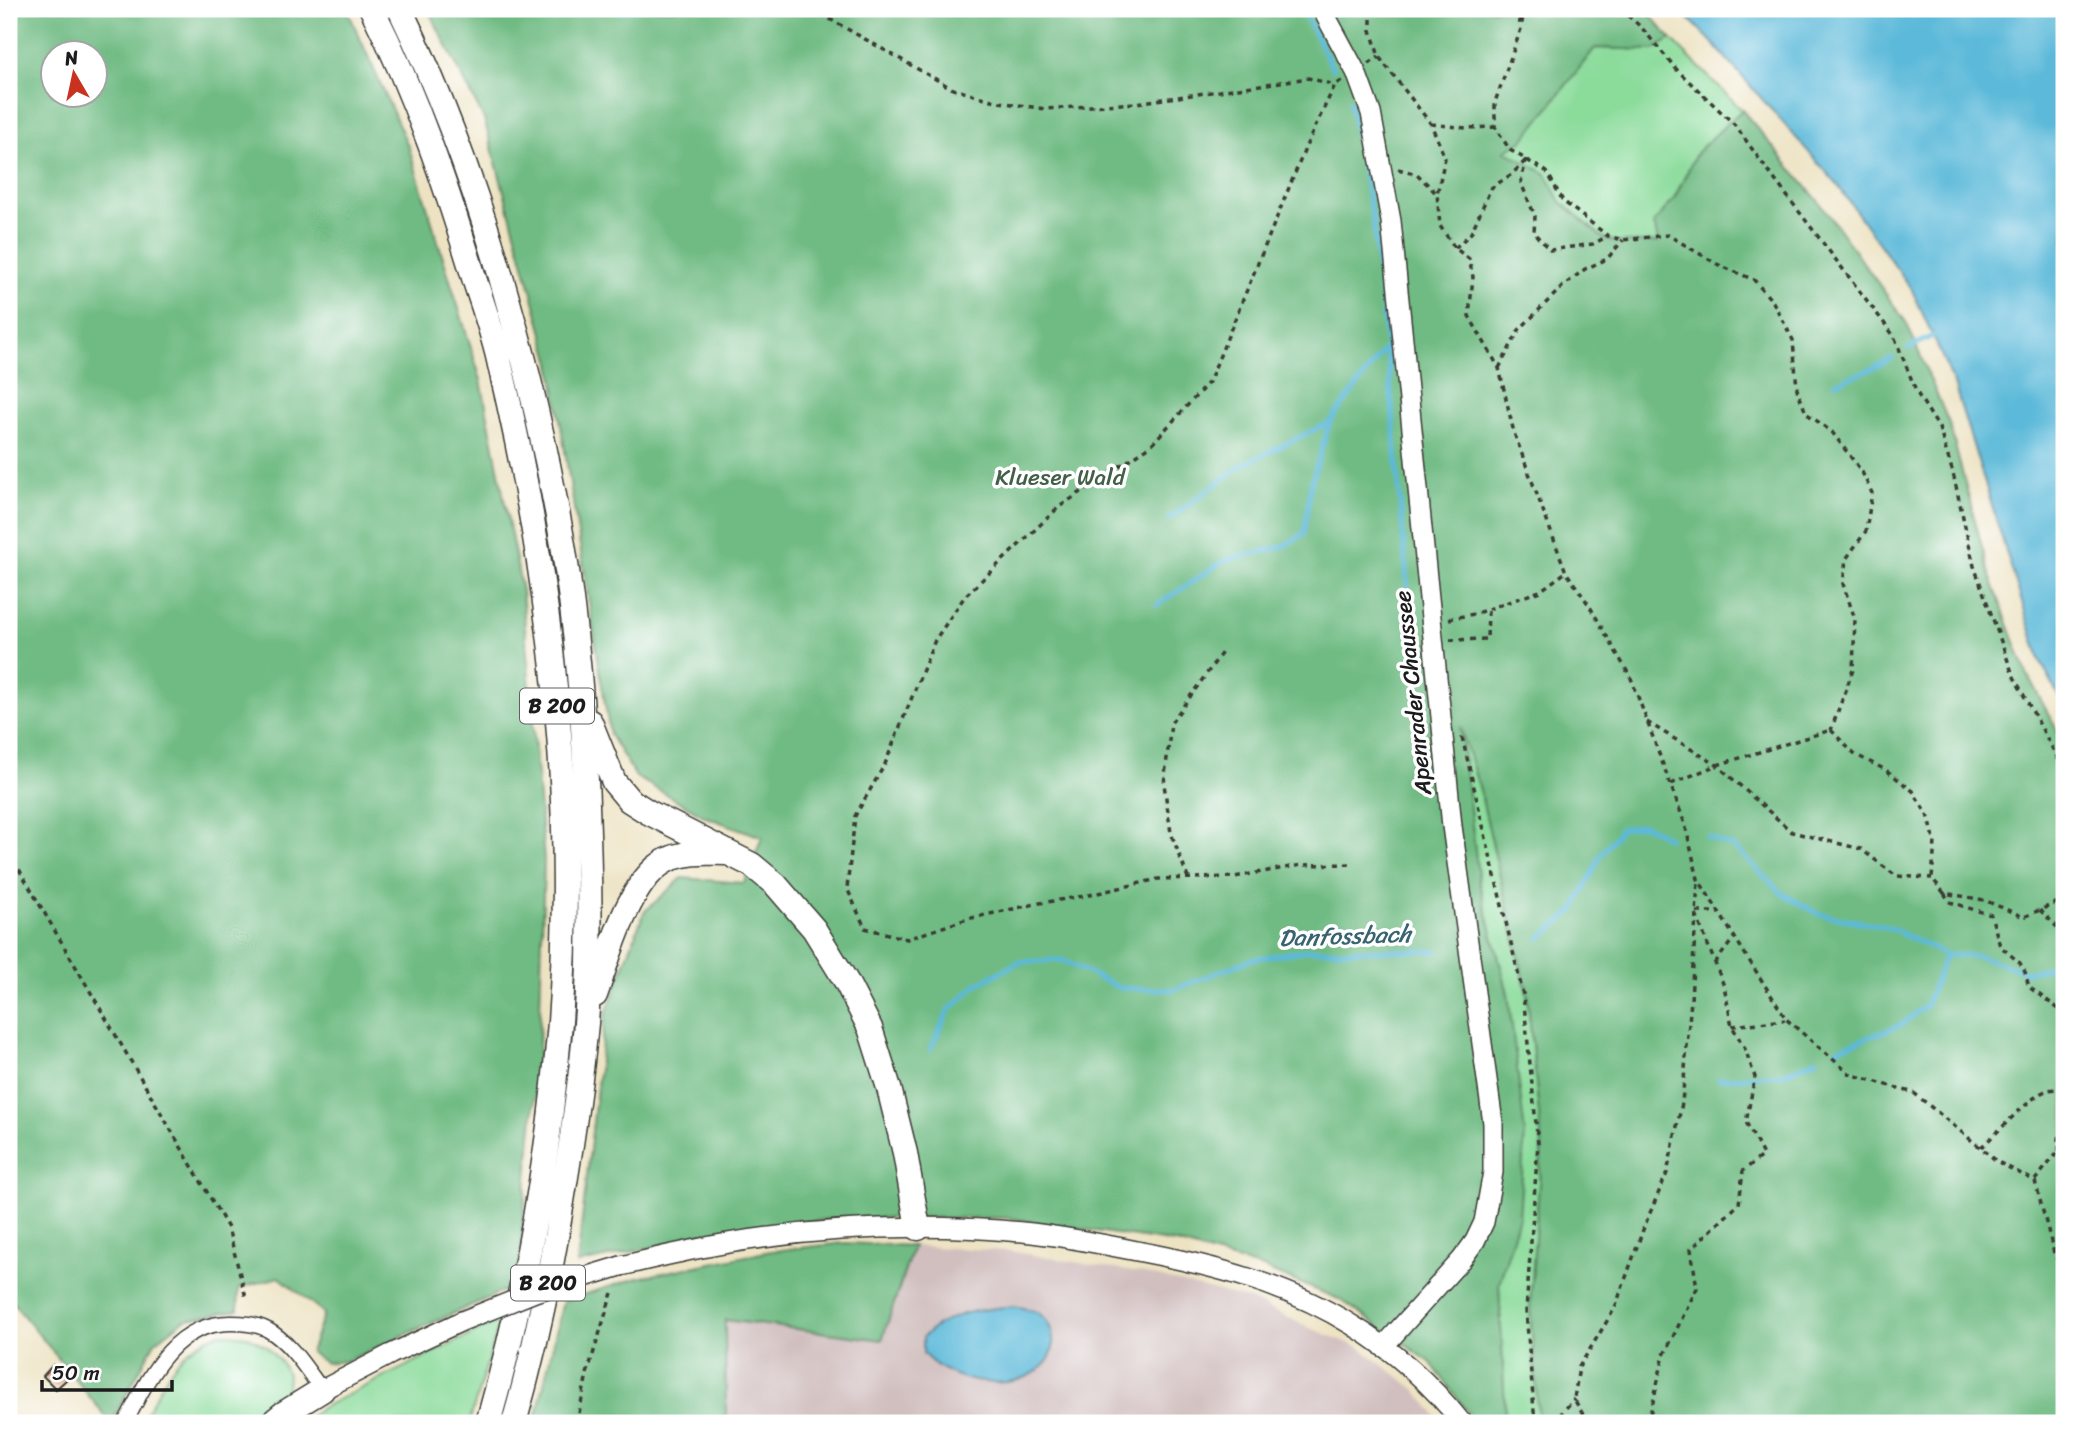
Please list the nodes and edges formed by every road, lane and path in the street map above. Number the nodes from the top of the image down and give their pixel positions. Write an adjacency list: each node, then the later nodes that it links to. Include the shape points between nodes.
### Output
1 (372, 9): 66 (highway, B 200, via 434,150 500,362 534,528 556,699 564,873 559,1023 547,1143 530,1244)
2 (400, 9): 26 (highway, B 200, via 456,142 494,251 524,358 560,524)
3 (812, 9): 36 (path, via 953,89 1045,109 1136,103 1308,78 1335,85 1209,382 1150,446 1059,507 965,596 935,640 885,764 855,816 847,888 865,928 907,939 967,919 1040,903 1158,879)
4 (1322, 9): 24 (street, Apenrader Chaussee, via 1356,72 1371,113 1391,221)
5 (1371, 9): 11 (path)
6 (1517, 9): 9 (path)
7 (1524, 9): 9 (path)
8 (1620, 9): 31 (path, via 1735,125 1894,336 1917,393 1939,428 1974,566 2013,675)
9 (1521, 29): 13 (path, via 1495,102)
10 (1365, 56): 11 (path, via 1369,63)
11 (1379, 57): 12 (path)
12 (1431, 124): 13 (path); 16 (path, via 1445,158)
13 (1495, 127): 14 (path, via 1510,150)
14 (1526, 159): 17 (path, via 1547,172 1563,201); 17 (path, via 1521,183 1535,215 1534,233 1550,250 1593,244); 19 (path, via 1491,188 1471,233)
15 (1398, 181): 16 (path, via 1396,168 1417,174)
16 (1437, 194): 19 (path, via 1440,226)
17 (1608, 236): 18 (path)
18 (1623, 240): 20 (path, via 1607,259 1562,287 1519,330); 28 (path, via 1668,235 1754,280 1773,302 1793,340 1797,389 1806,413 1832,432 1872,493 1866,531 1846,559 1843,584 1855,619 1853,670)
19 (1455, 248): 20 (path, via 1469,260 1473,277 1469,316)
20 (1499, 368): 21 (path, via 1514,433)
21 (1566, 572): 23 (path, via 1540,591); 27 (path, via 1631,678)
22 (1447, 607): 24 (path)
23 (1488, 610): 24 (path); 24 (path, via 1487,639 1450,640)
24 (1439, 622): 61 (street, Apenrader Chaussee, via 1452,826 1493,1124 1493,1172 1485,1222 1475,1241)
25 (1223, 652): 36 (path, via 1171,723 1164,785 1171,834)
26 (581, 699): 34 (highway, via 614,782 629,800); 49 (highway, B 200, via 590,872)
27 (1647, 722): 30 (path); 32 (path)
28 (1831, 730): 30 (path); 37 (path, via 1854,754 1913,791 1936,842)
29 (1462, 734): 70 (path, via 1523,994 1538,1144 1526,1311)
30 (1717, 765): 32 (path); 37 (path, via 1792,832 1861,849 1896,877)
31 (2064, 770)
32 (1670, 784): 38 (path)
33 (9, 852): 60 (path, via 228,1228)
34 (732, 853): 49 (highway, via 698,852 670,858 652,872 635,892); 57 (highway, via 776,885 814,929 870,1028 905,1153)
35 (1352, 864): 36 (path)
36 (1188, 878)
37 (1932, 878): 39 (path)
38 (1698, 879): 42 (path); 43 (path)
39 (1944, 893): 41 (path, via 1984,900 2024,917); 47 (path, via 1950,902 1991,915 2000,946 2020,963 2029,988)
40 (2064, 895): 41 (path)
41 (2040, 910): 44 (path)
42 (1695, 912): 43 (path); 46 (path); 63 (path, via 1682,1103 1667,1173 1615,1308 1579,1367)
43 (1718, 912): 45 (path)
44 (2064, 934)
45 (1734, 939): 46 (path); 48 (path)
46 (1715, 963): 50 (path)
47 (2063, 1013): 51 (path)
48 (1786, 1019): 50 (path); 54 (path, via 1850,1074 1914,1093)
49 (586, 1022): 67 (highway, B 200, via 555,1250)
50 (1732, 1026): 73 (path, via 1755,1077 1746,1122 1763,1155 1743,1171 1739,1204 1690,1249 1697,1288 1664,1355)
51 (2064, 1044)
52 (2064, 1088): 54 (path, via 2046,1090)
53 (2064, 1131): 55 (path, via 2059,1138)
54 (1981, 1147): 56 (path, via 1998,1162)
55 (2062, 1150): 56 (path)
56 (2035, 1181): 58 (path)
57 (918, 1228): 61 (street, via 1035,1234 1175,1258 1248,1277 1311,1302); 62 (street, bridge, via 762,1238 621,1266 535,1292 462,1321)
58 (2064, 1274)
59 (612, 1293): 68 (path)
60 (246, 1298)
61 (1383, 1347): 69 (street)
62 (322, 1390): 64 (street, via 291,1349 268,1329 222,1322 199,1328 178,1342 154,1368); 65 (highway)
63 (1574, 1399): 71 (path); 72 (path)
64 (125, 1423)
65 (272, 1423)
66 (488, 1423)
67 (514, 1423)
68 (577, 1423)
69 (1462, 1423)
70 (1535, 1423)
71 (1553, 1423)
72 (1588, 1423)
73 (1648, 1423)

